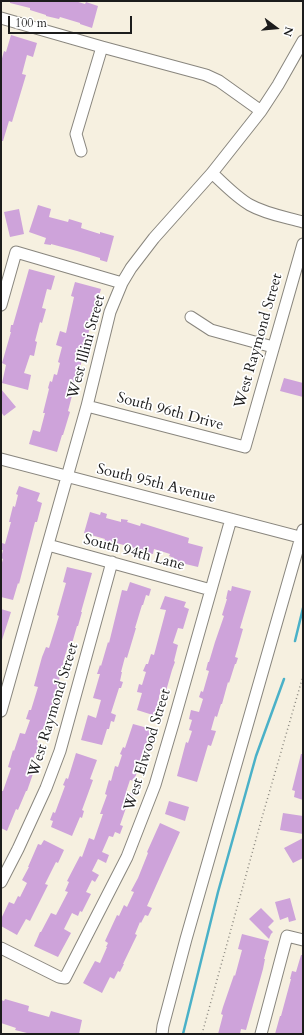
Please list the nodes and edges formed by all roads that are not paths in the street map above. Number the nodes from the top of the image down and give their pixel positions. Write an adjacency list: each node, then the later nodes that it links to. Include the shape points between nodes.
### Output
1 (1, 18): 3 (street)
2 (303, 41): 4 (street, West Illini Street)
3 (102, 46): 4 (street, via 206,74); 5 (street, via 76,134)
4 (261, 111): 6 (street, West Illini Street)
5 (81, 151)
6 (212, 173): 7 (street, via 249,204); 9 (street, West Illini Street, via 154,238)
7 (303, 222)
8 (303, 244): 12 (street, West Raymond Street)
9 (122, 283): 10 (street, via 16,252); 13 (street, West Illini Street, via 110,312)
10 (1, 305)
11 (192, 317): 12 (street, via 211,330)
12 (273, 347): 14 (street, West Raymond Street)
13 (87, 406): 14 (street, South 96th Drive); 16 (street, West Illini Street)
14 (245, 447)
15 (1, 459): 16 (street, South 95th Avenue)
16 (68, 477): 17 (street, South 95th Avenue); 19 (street, West Illini Street)
17 (231, 519): 18 (street, South 95th Avenue); 21 (street, West Elwood Street)
18 (302, 535): 26 (street, via 186,940)
19 (48, 545): 20 (street, South 94th Lane); 22 (street, West Illini Street)
20 (112, 562): 21 (street, South 94th Lane); 23 (street, West Raymond Street, via 60,751 46,788)
21 (211, 590): 25 (street, West Elwood Street, via 155,785 143,818 127,857 65,978)
22 (1, 711)
23 (1, 882)
24 (303, 940): 27 (street, via 287,936)
25 (1, 948)
26 (162, 1034)
27 (261, 1034)

